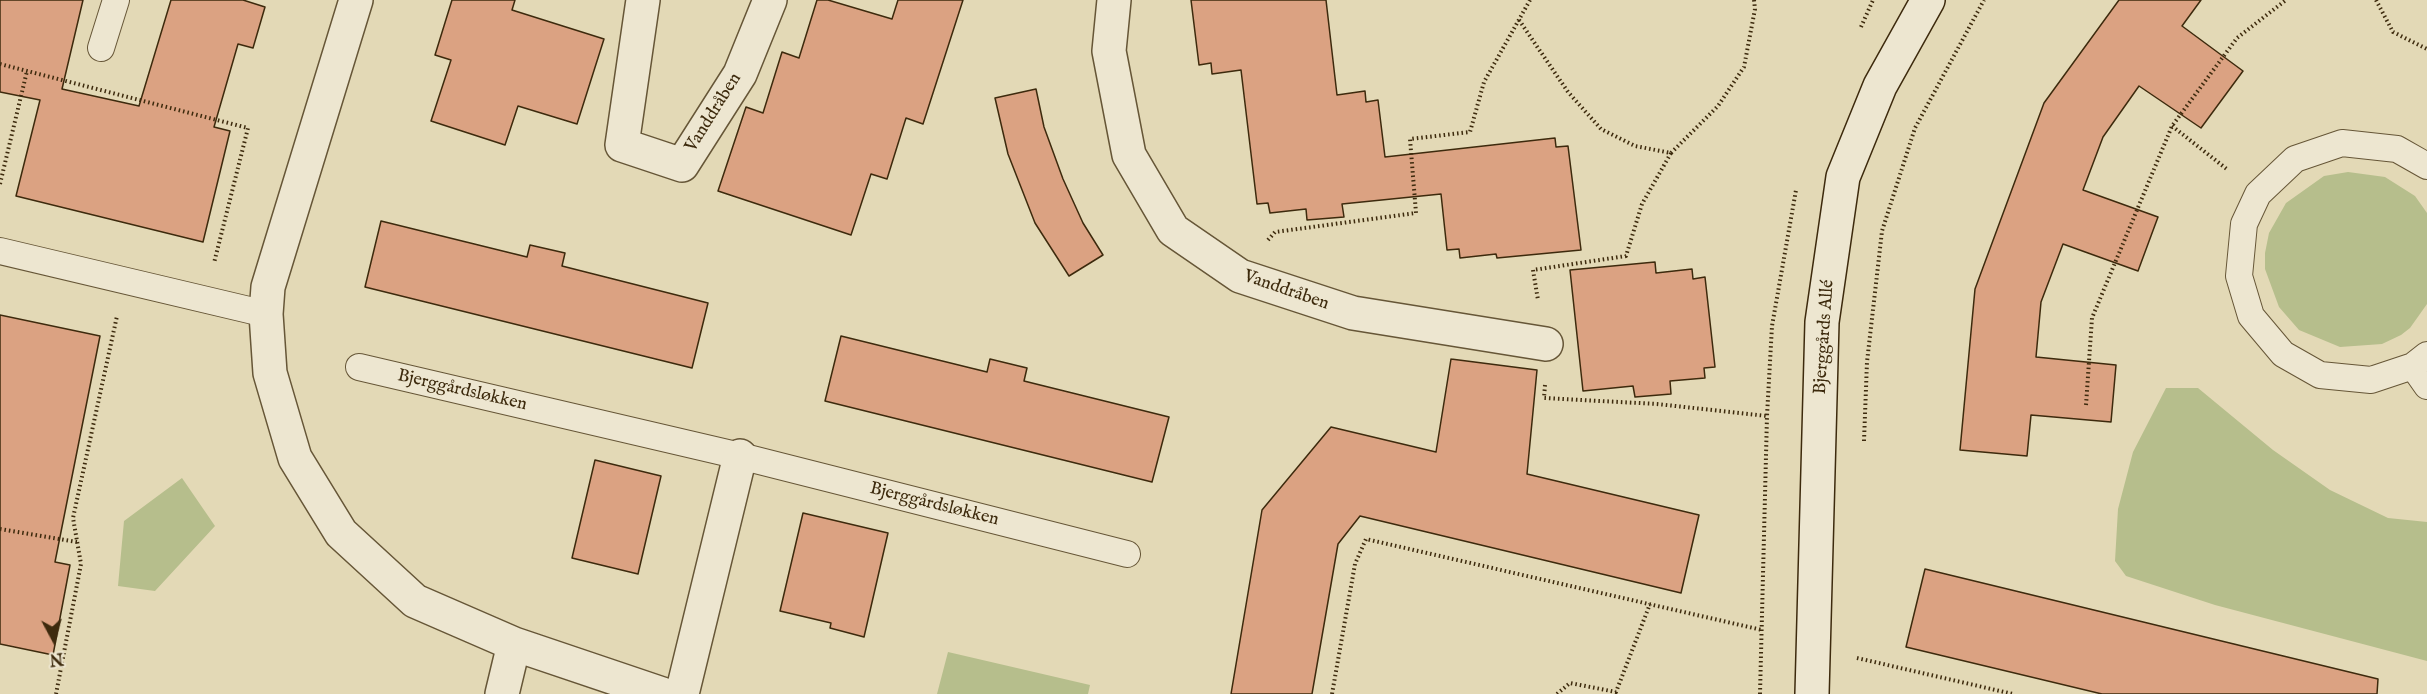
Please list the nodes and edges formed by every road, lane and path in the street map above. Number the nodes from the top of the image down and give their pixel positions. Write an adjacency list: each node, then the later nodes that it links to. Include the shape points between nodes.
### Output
1 (116, 0): 13 (lane)
2 (356, 0): 26 (street, via 268,287)
3 (644, 0): 4 (street, Vanddråben, via 622,145 682,165 740,74)
4 (770, 0)
5 (1114, 0): 23 (street, Vanddråben, via 1109,51 1129,155 1173,230)
6 (1530, 0): 12 (path)
7 (1754, 0): 18 (path, via 1743,67 1719,106)
8 (1928, 0): 49 (street, Bjerggårds Allé, via 1880,86 1844,177 1822,322)
9 (1984, 0): 32 (path, via 1916,128 1882,231 1867,362)
10 (2286, 0): 17 (path, via 2237,38)
11 (2376, 0): 14 (path, via 2393,32)
12 (1519, 20): 18 (path, via 1568,92 1601,129 1635,146); 23 (path, via 1484,82 1470,132 1410,139 1416,213 1275,232)
13 (101, 48)
14 (2427, 49)
15 (0, 64): 16 (path)
16 (27, 71): 20 (path); 25 (path, via 248,128)
17 (2172, 126): 21 (path); 30 (path, via 2092,318)
18 (1671, 153): 27 (path, via 1642,204 1626,256 1533,270)
19 (2427, 166): 21 (lane, via 2397,149 2342,143 2295,159)
20 (0, 184)
21 (2258, 194): 29 (lane, via 2244,224 2239,276 2251,316 2283,354 2320,375 2371,380)
22 (0, 251): 24 (lane)
23 (1240, 276): 27 (street, Vanddråben, via 1353,313)
24 (124, 280): 25 (lane); 35 (path, via 73,518)
25 (205, 299): 26 (lane)
26 (266, 314): 39 (street, via 270,373 295,458 340,533 414,600)
27 (1546, 344): 31 (path, via 1544,398 1657,404)
28 (359, 368): 33 (lane, Bjerggårdsløkken)
29 (2422, 369)
30 (2086, 405)
31 (1767, 416)
32 (1864, 445)
33 (740, 456): 36 (lane, Bjerggårdsløkken); 46 (street)
34 (0, 529): 35 (path)
35 (77, 542): 43 (path, via 81,564)
36 (1127, 554)
37 (1650, 604): 38 (path); 47 (path, via 1366,539 1355,564); 48 (path, via 1616,692 1570,683)
38 (1762, 630)
39 (514, 644): 44 (street); 45 (street)
40 (1857, 646): 41 (path)
41 (1857, 658): 42 (path); 50 (path)
42 (1857, 670)
43 (56, 694)
44 (502, 694)
45 (662, 694)
46 (682, 694)
47 (1332, 694)
48 (1557, 694)
49 (1812, 694)
50 (2013, 694)

